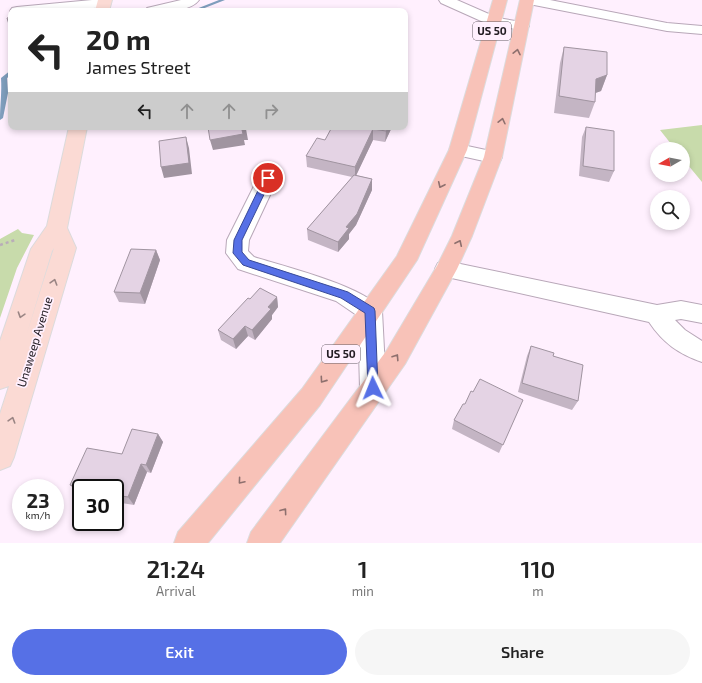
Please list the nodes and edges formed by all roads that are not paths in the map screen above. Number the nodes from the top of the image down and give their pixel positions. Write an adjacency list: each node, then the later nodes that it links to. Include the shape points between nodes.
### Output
1 (192, 0): 8 (street)
2 (446, 0): 10 (street)
3 (500, 0): 10 (highway, US 50)
4 (528, 0): 9 (street); 11 (highway, US 50)
5 (602, 0): 9 (street, via 590,5)
6 (104, 5): 7 (street)
7 (58, 8)
8 (165, 8)
9 (588, 12): 12 (street, via 667,27)
10 (495, 22): 11 (street); 14 (highway, US 50)
11 (522, 26): 15 (highway, US 50, one-way to 11)
12 (702, 30)
13 (77, 130): 17 (main road, Unaweep Avenue)
14 (458, 150): 15 (street); 19 (highway, US 50, one-way to 19, via 406,260)
15 (493, 158): 18 (highway, US 50, one-way to 15)
16 (268, 178): 19 (street, via 238,240 237,253 246,263 344,295)
17 (57, 228): 23 (main road, Unaweep Avenue, one-way to 23, via 42,249); 25 (main road, Unaweep Avenue, one-way to 17, via 64,248)
18 (446, 269): 20 (street); 24 (highway, US 50, one-way to 18, via 396,357)
19 (370, 311): 24 (street); 26 (highway, US 50, one-way to 26, via 311,397)
20 (657, 314): 21 (street, via 681,310); 22 (street, via 665,327 684,344)
21 (702, 314)
22 (702, 352)
23 (0, 378)
24 (373, 388): 27 (highway, US 50, one-way to 24)
25 (0, 457)
26 (189, 543)
27 (262, 543)

